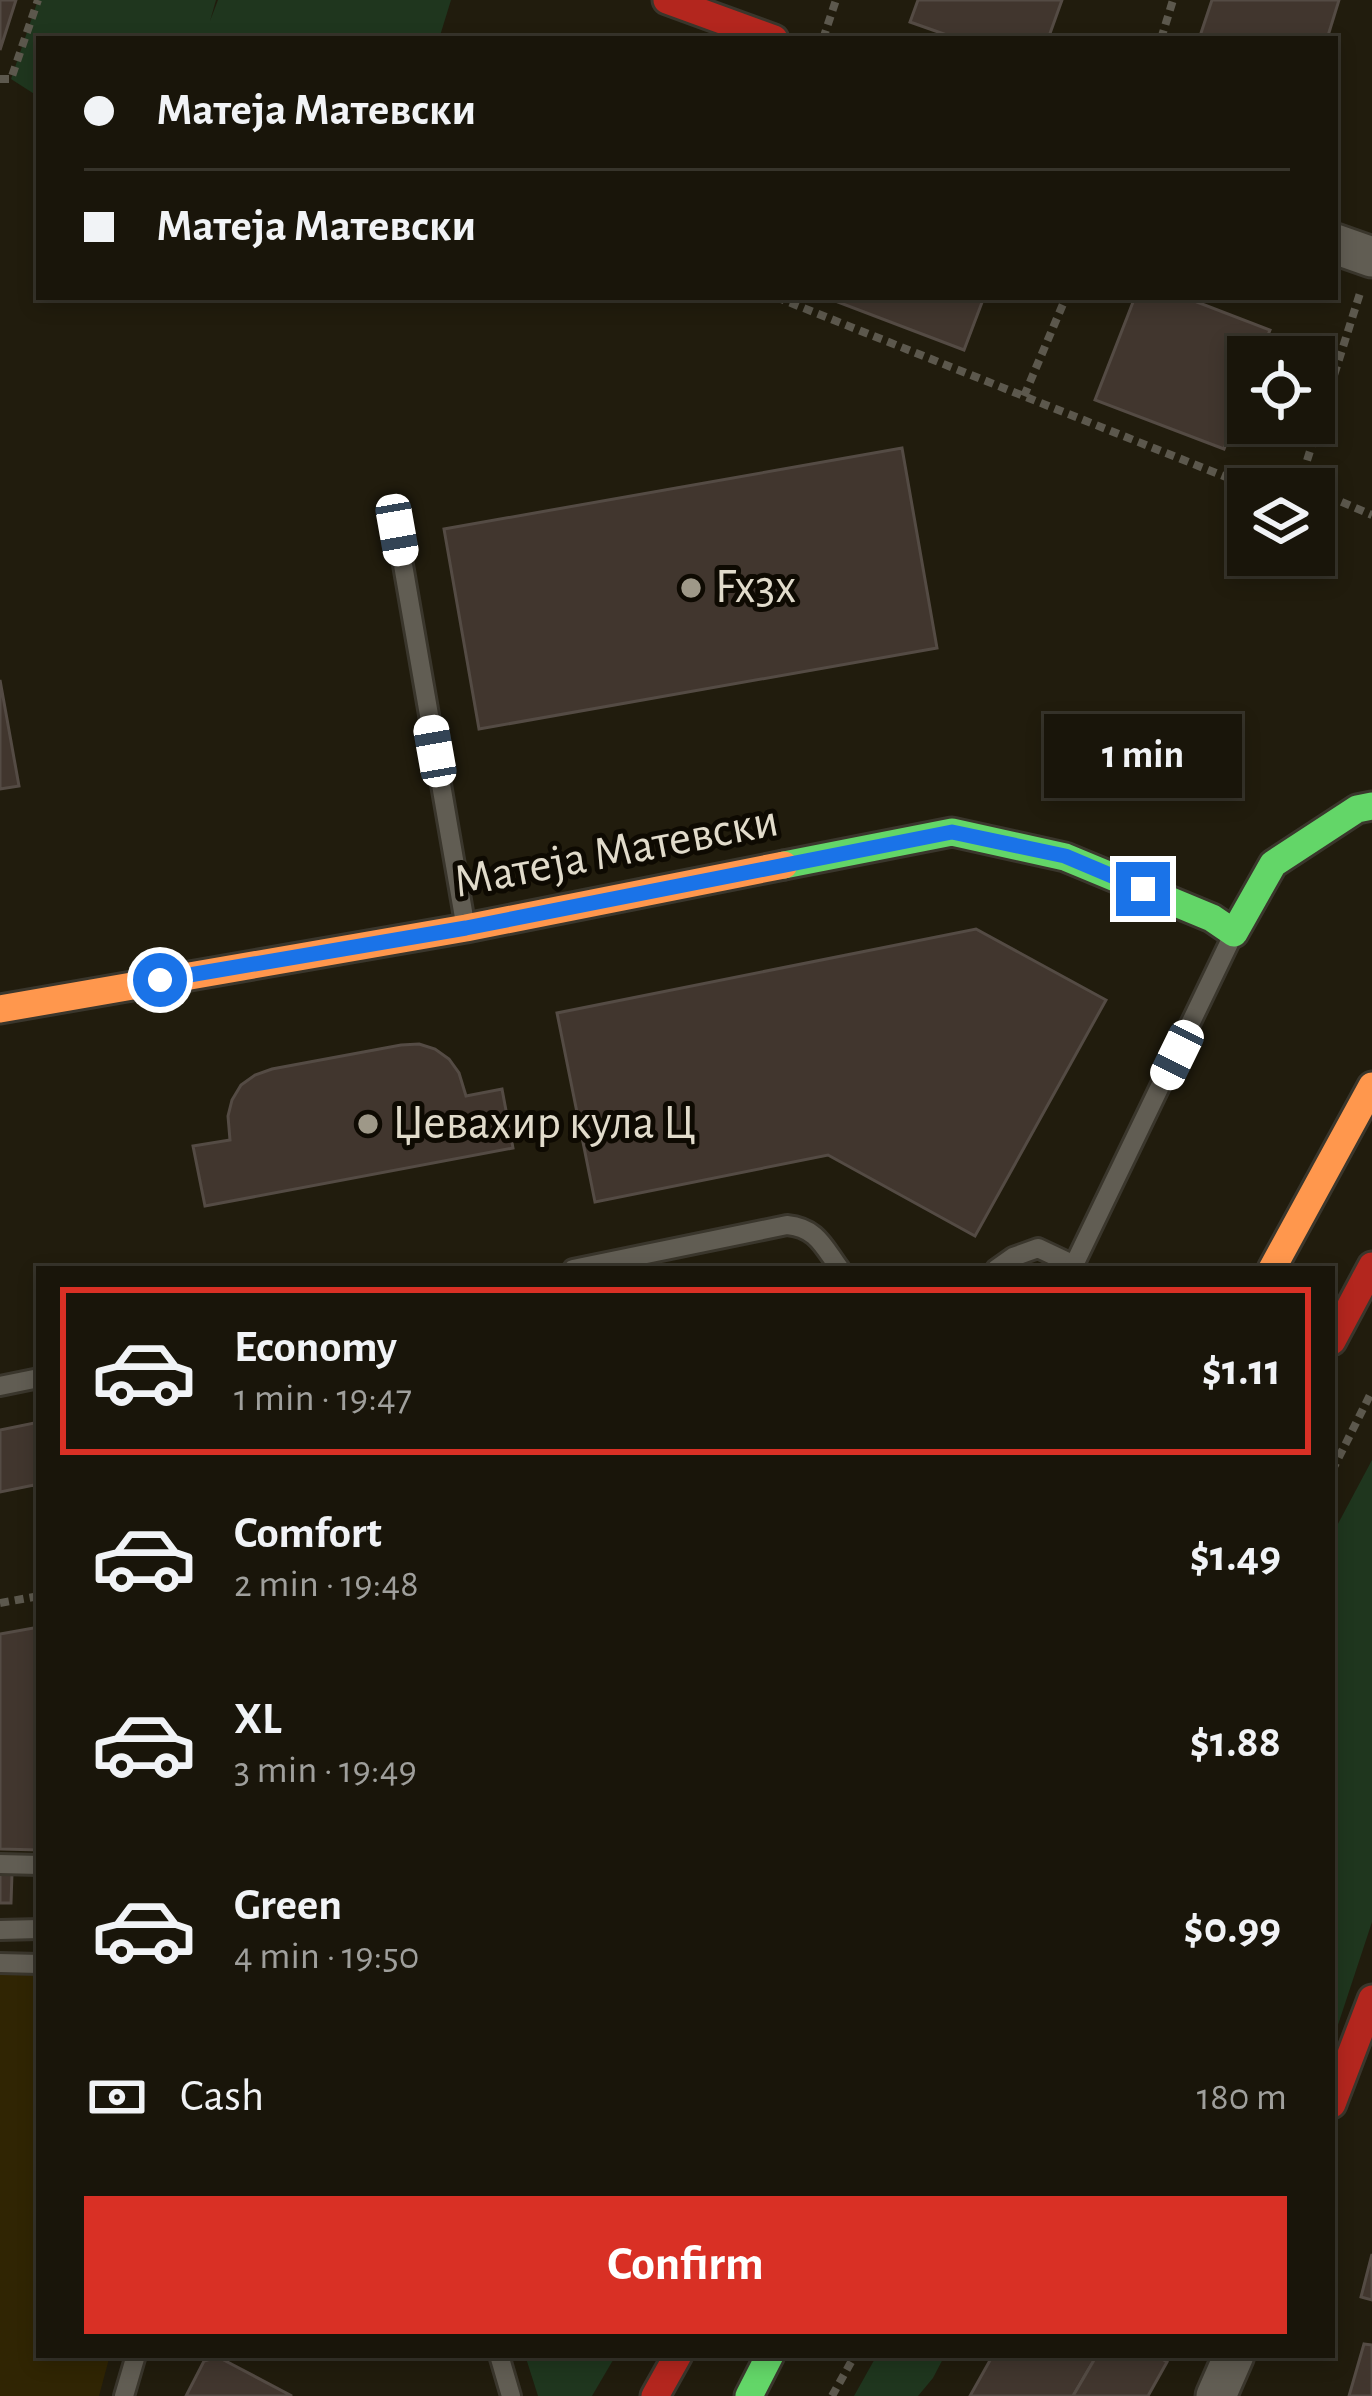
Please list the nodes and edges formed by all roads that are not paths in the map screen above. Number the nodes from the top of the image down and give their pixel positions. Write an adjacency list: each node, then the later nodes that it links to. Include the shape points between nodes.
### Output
1 (667, 0): 2 (street)
2 (767, 36)
3 (1338, 245): 4 (street)
4 (1372, 257)
5 (397, 530): 7 (lane)
6 (1372, 806): 8 (street, via 1273,864)
7 (466, 928): 8 (street, Матеја Матевски, via 952,832 1065,856); 9 (street, Матеја Матевски)
8 (1234, 933): 15 (lane)
9 (0, 1009)
10 (1372, 1086): 16 (street)
11 (588, 1266): 12 (lane, via 787,1225 805,1227)
12 (838, 1266)
13 (1000, 1266): 14 (lane, via 1038,1248)
14 (1071, 1266)
15 (1073, 1266)
16 (1274, 1266)
17 (1372, 1266): 18 (street)
18 (1335, 1335)
19 (36, 1379): 20 (lane)
20 (0, 1386)
21 (0, 1864): 22 (lane)
22 (36, 1865)
23 (36, 1929): 24 (lane)
24 (0, 1930)
25 (0, 1963): 26 (lane)
26 (36, 1964)
27 (1372, 1999): 28 (street)
28 (1335, 2096)
29 (135, 2358): 34 (lane)
30 (500, 2358): 35 (lane)
31 (675, 2358): 36 (street)
32 (768, 2358): 37 (street)
33 (1233, 2358): 38 (street)
34 (124, 2396)
35 (511, 2396)
36 (655, 2396)
37 (748, 2396)
38 (1216, 2396)

